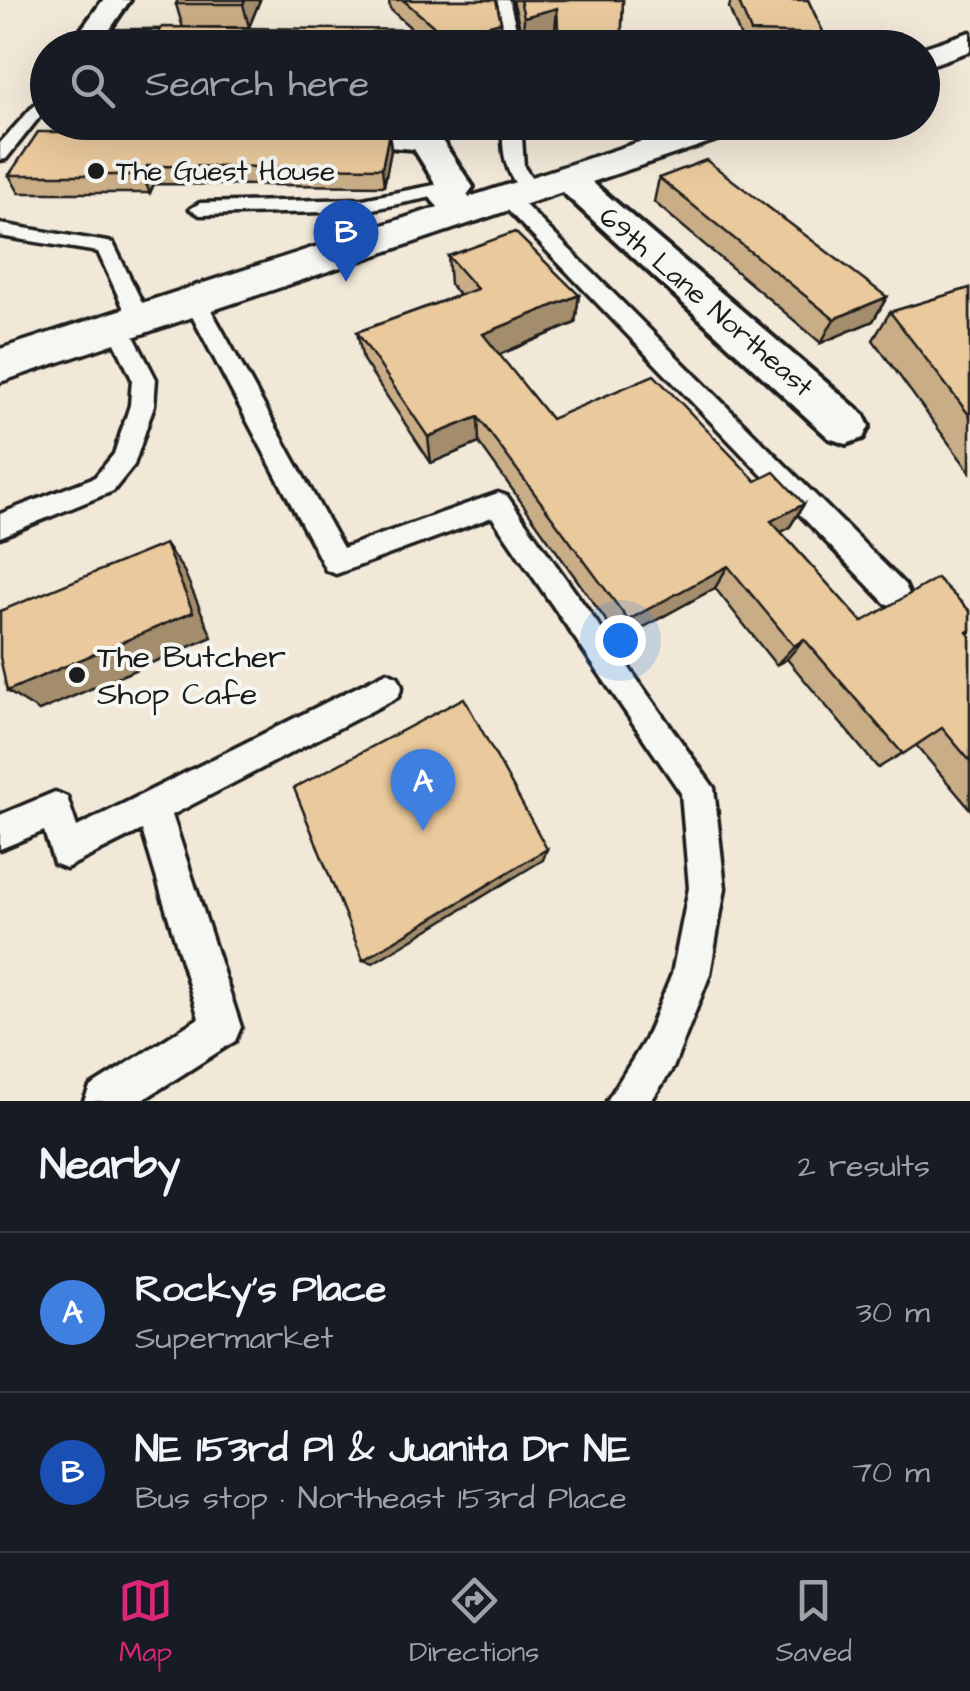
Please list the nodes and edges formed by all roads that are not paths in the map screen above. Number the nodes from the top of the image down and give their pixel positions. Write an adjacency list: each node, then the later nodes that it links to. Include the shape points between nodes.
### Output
1 (117, 0): 3 (street)
2 (502, 0): 4 (lane)
3 (95, 30)
4 (510, 30)
5 (970, 42): 6 (street)
6 (940, 53)
7 (30, 118): 11 (lane)
8 (420, 140): 13 (street, via 436,153)
9 (512, 140): 12 (lane, via 515,174)
10 (683, 140): 12 (street)
11 (0, 155)
12 (535, 189): 13 (street); 19 (street, 69th Lane Northeast); 21 (lane)
13 (461, 200): 14 (lane); 16 (street)
14 (200, 210)
15 (0, 230): 17 (lane, via 106,247)
16 (195, 301): 17 (street); 26 (lane, via 336,562 498,504 697,788 707,888 692,974 660,1054)
17 (128, 322): 18 (street); 20 (lane, via 144,383 124,458 104,484)
18 (0, 366)
19 (846, 426)
20 (0, 526)
21 (895, 594)
22 (387, 687): 23 (lane)
23 (152, 806): 24 (lane, via 66,851 54,809); 25 (lane, via 222,1027)
24 (0, 832)
25 (104, 1101)
26 (627, 1101)

